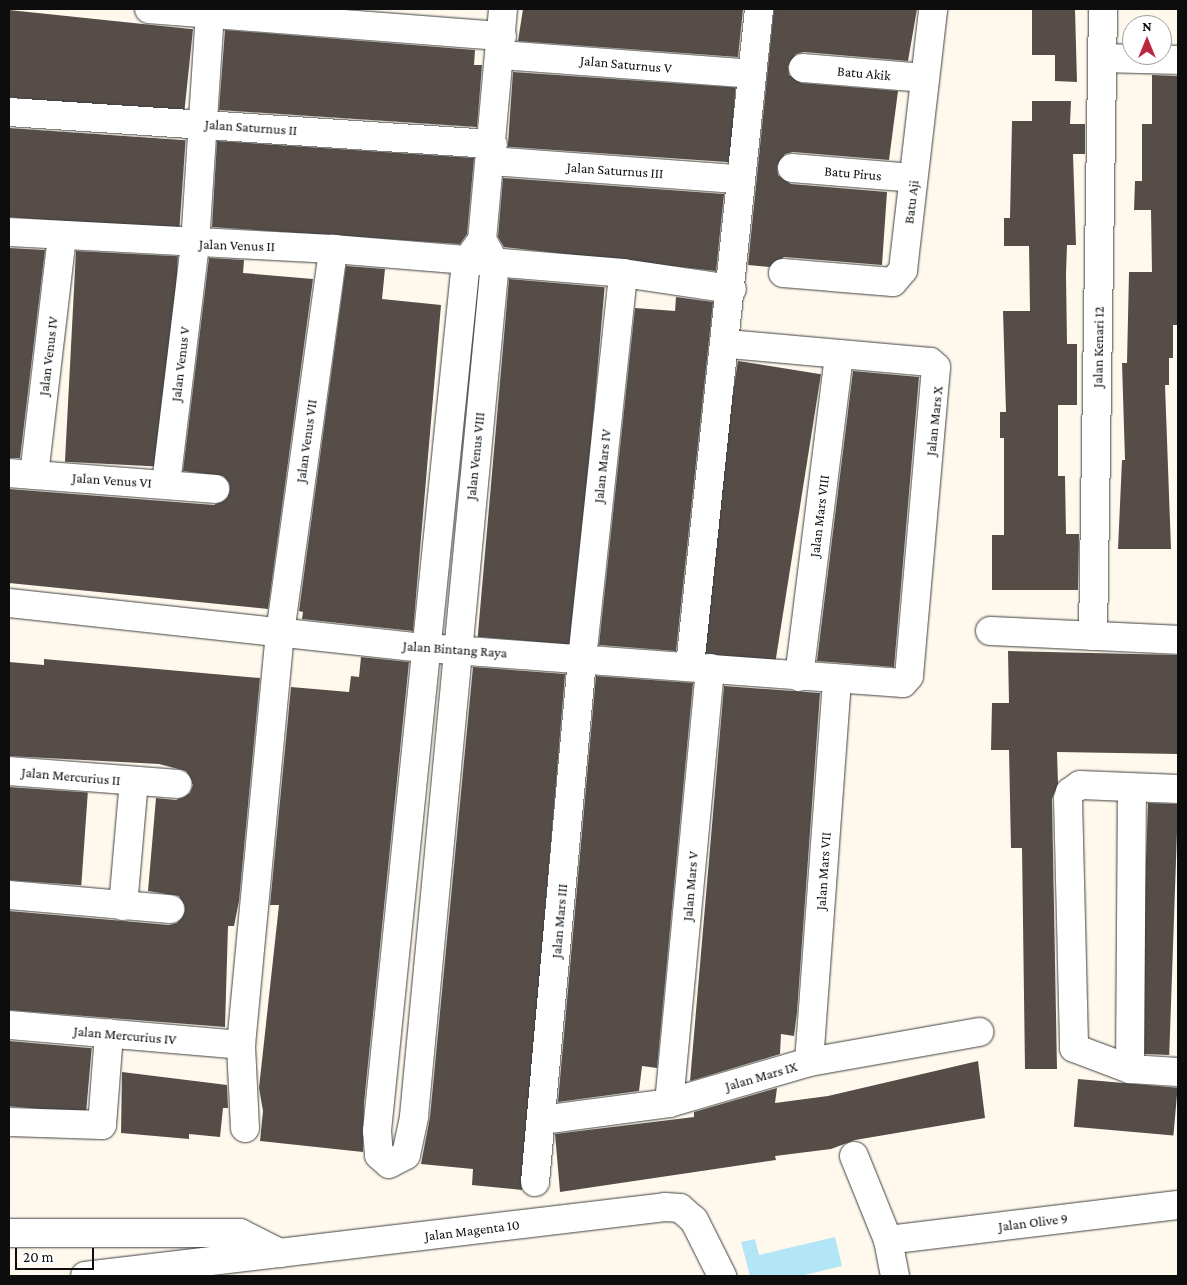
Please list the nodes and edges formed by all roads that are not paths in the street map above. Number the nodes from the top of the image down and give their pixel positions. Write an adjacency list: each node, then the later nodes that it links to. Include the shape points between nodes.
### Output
1 (149, 9): 7 (street, Jalan Saturnus V)
2 (503, 9): 8 (street, Jalan Venus VIII)
3 (759, 9): 12 (street, Jalan Mars V)
4 (933, 9): 13 (street, Batu Aji)
5 (1103, 9): 9 (street, Jalan Kenari 12)
6 (240, 13): 7 (street, Jalan Saturnus V); 8 (street, Jalan Saturnus V)
7 (210, 15): 15 (street, Jalan Venus V)
8 (501, 45): 12 (street, Jalan Saturnus V); 16 (street, Jalan Venus VIII)
9 (1103, 58): 10 (street); 37 (street, Jalan Kenari 12)
10 (1178, 60)
11 (803, 68): 13 (street, Batu Akik)
12 (750, 74): 18 (street, Jalan Mars V)
13 (925, 78): 19 (street, Batu Aji)
14 (9, 112): 15 (street, Jalan Saturnus II)
15 (206, 123): 16 (street, Jalan Saturnus II); 22 (street, Jalan Venus V)
16 (492, 152): 18 (street, Jalan Saturnus III); 24 (street, Jalan Venus VIII)
17 (792, 168): 19 (street, Batu Pirus)
18 (739, 178): 28 (street, Jalan Mars V)
19 (913, 178): 27 (street, Batu Aji, via 903,270 893,282)
20 (9, 232): 21 (street, Jalan Venus II)
21 (62, 236): 22 (street, Jalan Venus II); 31 (street, Jalan Venus IV)
22 (195, 244): 23 (street, Jalan Venus II); 32 (street, Jalan Venus V)
23 (333, 249): 25 (street, Jalan Venus II); 36 (street, Jalan Venus VII)
24 (489, 251): 25 (street, Jalan Venus II); 26 (street, Jalan Venus II); 40 (street, Jalan Venus VIII)
25 (466, 262): 39 (street)
26 (622, 273): 28 (street, Jalan Venus II); 41 (street, Jalan Mars IV)
27 (784, 273)
28 (732, 288): 29 (street, Jalan Mars V)
29 (727, 344): 30 (street, Jalan Mars X); 42 (street, Jalan Mars V)
30 (839, 355): 43 (street, Jalan Mars VIII); 45 (street, Jalan Mars X, via 930,362 936,367 909,676)
31 (21, 474): 32 (street, Jalan Venus VI)
32 (166, 484): 33 (street, Jalan Venus VI)
33 (215, 489)
34 (9, 603): 36 (street, Jalan Bintang Raya)
35 (990, 631): 37 (street)
36 (280, 633): 39 (street, Jalan Bintang Raya); 57 (street, Jalan Venus VII)
37 (1094, 636): 38 (street)
38 (1178, 640)
39 (426, 648): 40 (street, Jalan Bintang Raya); 40 (street, Jalan Venus VIII, via 377,1131 379,1155 389,1164 406,1155 414,1116)
40 (456, 650): 41 (street, Jalan Bintang Raya)
41 (582, 659): 42 (street, Jalan Bintang Raya); 62 (street, Jalan Mars III)
42 (700, 667): 43 (street, Jalan Bintang Raya); 61 (street, Jalan Mars V)
43 (799, 677): 44 (street, Jalan Bintang Raya)
44 (836, 681): 45 (street, Jalan Bintang Raya); 58 (street, Jalan Mars VII)
45 (903, 683)
46 (9, 771): 47 (street, Jalan Mercurius II)
47 (134, 781): 48 (street, Jalan Mercurius II); 52 (street, Jalan Mercurius II)
48 (177, 784)
49 (1132, 788): 50 (street); 59 (street); 59 (street, via 1080,785 1070,792 1068,799 1074,1048)
50 (1178, 789)
51 (9, 895): 52 (street)
52 (123, 906): 53 (street)
53 (170, 909)
54 (9, 1025): 56 (street, Jalan Mercurius IV)
55 (979, 1032): 58 (street, Jalan Mars IX)
56 (109, 1033): 57 (street, Jalan Mercurius IV); 63 (street, via 102,1125)
57 (242, 1045): 64 (street, Jalan Venus VII)
58 (809, 1062): 61 (street, Jalan Mars IX)
59 (1130, 1069): 60 (street)
60 (1178, 1072)
61 (669, 1103): 62 (street, Jalan Mars IX)
62 (542, 1120): 66 (street, Jalan Mars III)
63 (9, 1122)
64 (245, 1128)
65 (854, 1156): 69 (street)
66 (535, 1182)
67 (1178, 1205): 69 (street, Jalan Olive 9)
68 (9, 1233): 70 (street, via 240,1233)
69 (888, 1240): 73 (street)
70 (280, 1253): 71 (street, Jalan Magenta 10); 72 (street, Jalan Magenta 10, via 665,1207 680,1208 694,1220)
71 (85, 1276)
72 (722, 1276)
73 (895, 1276)

